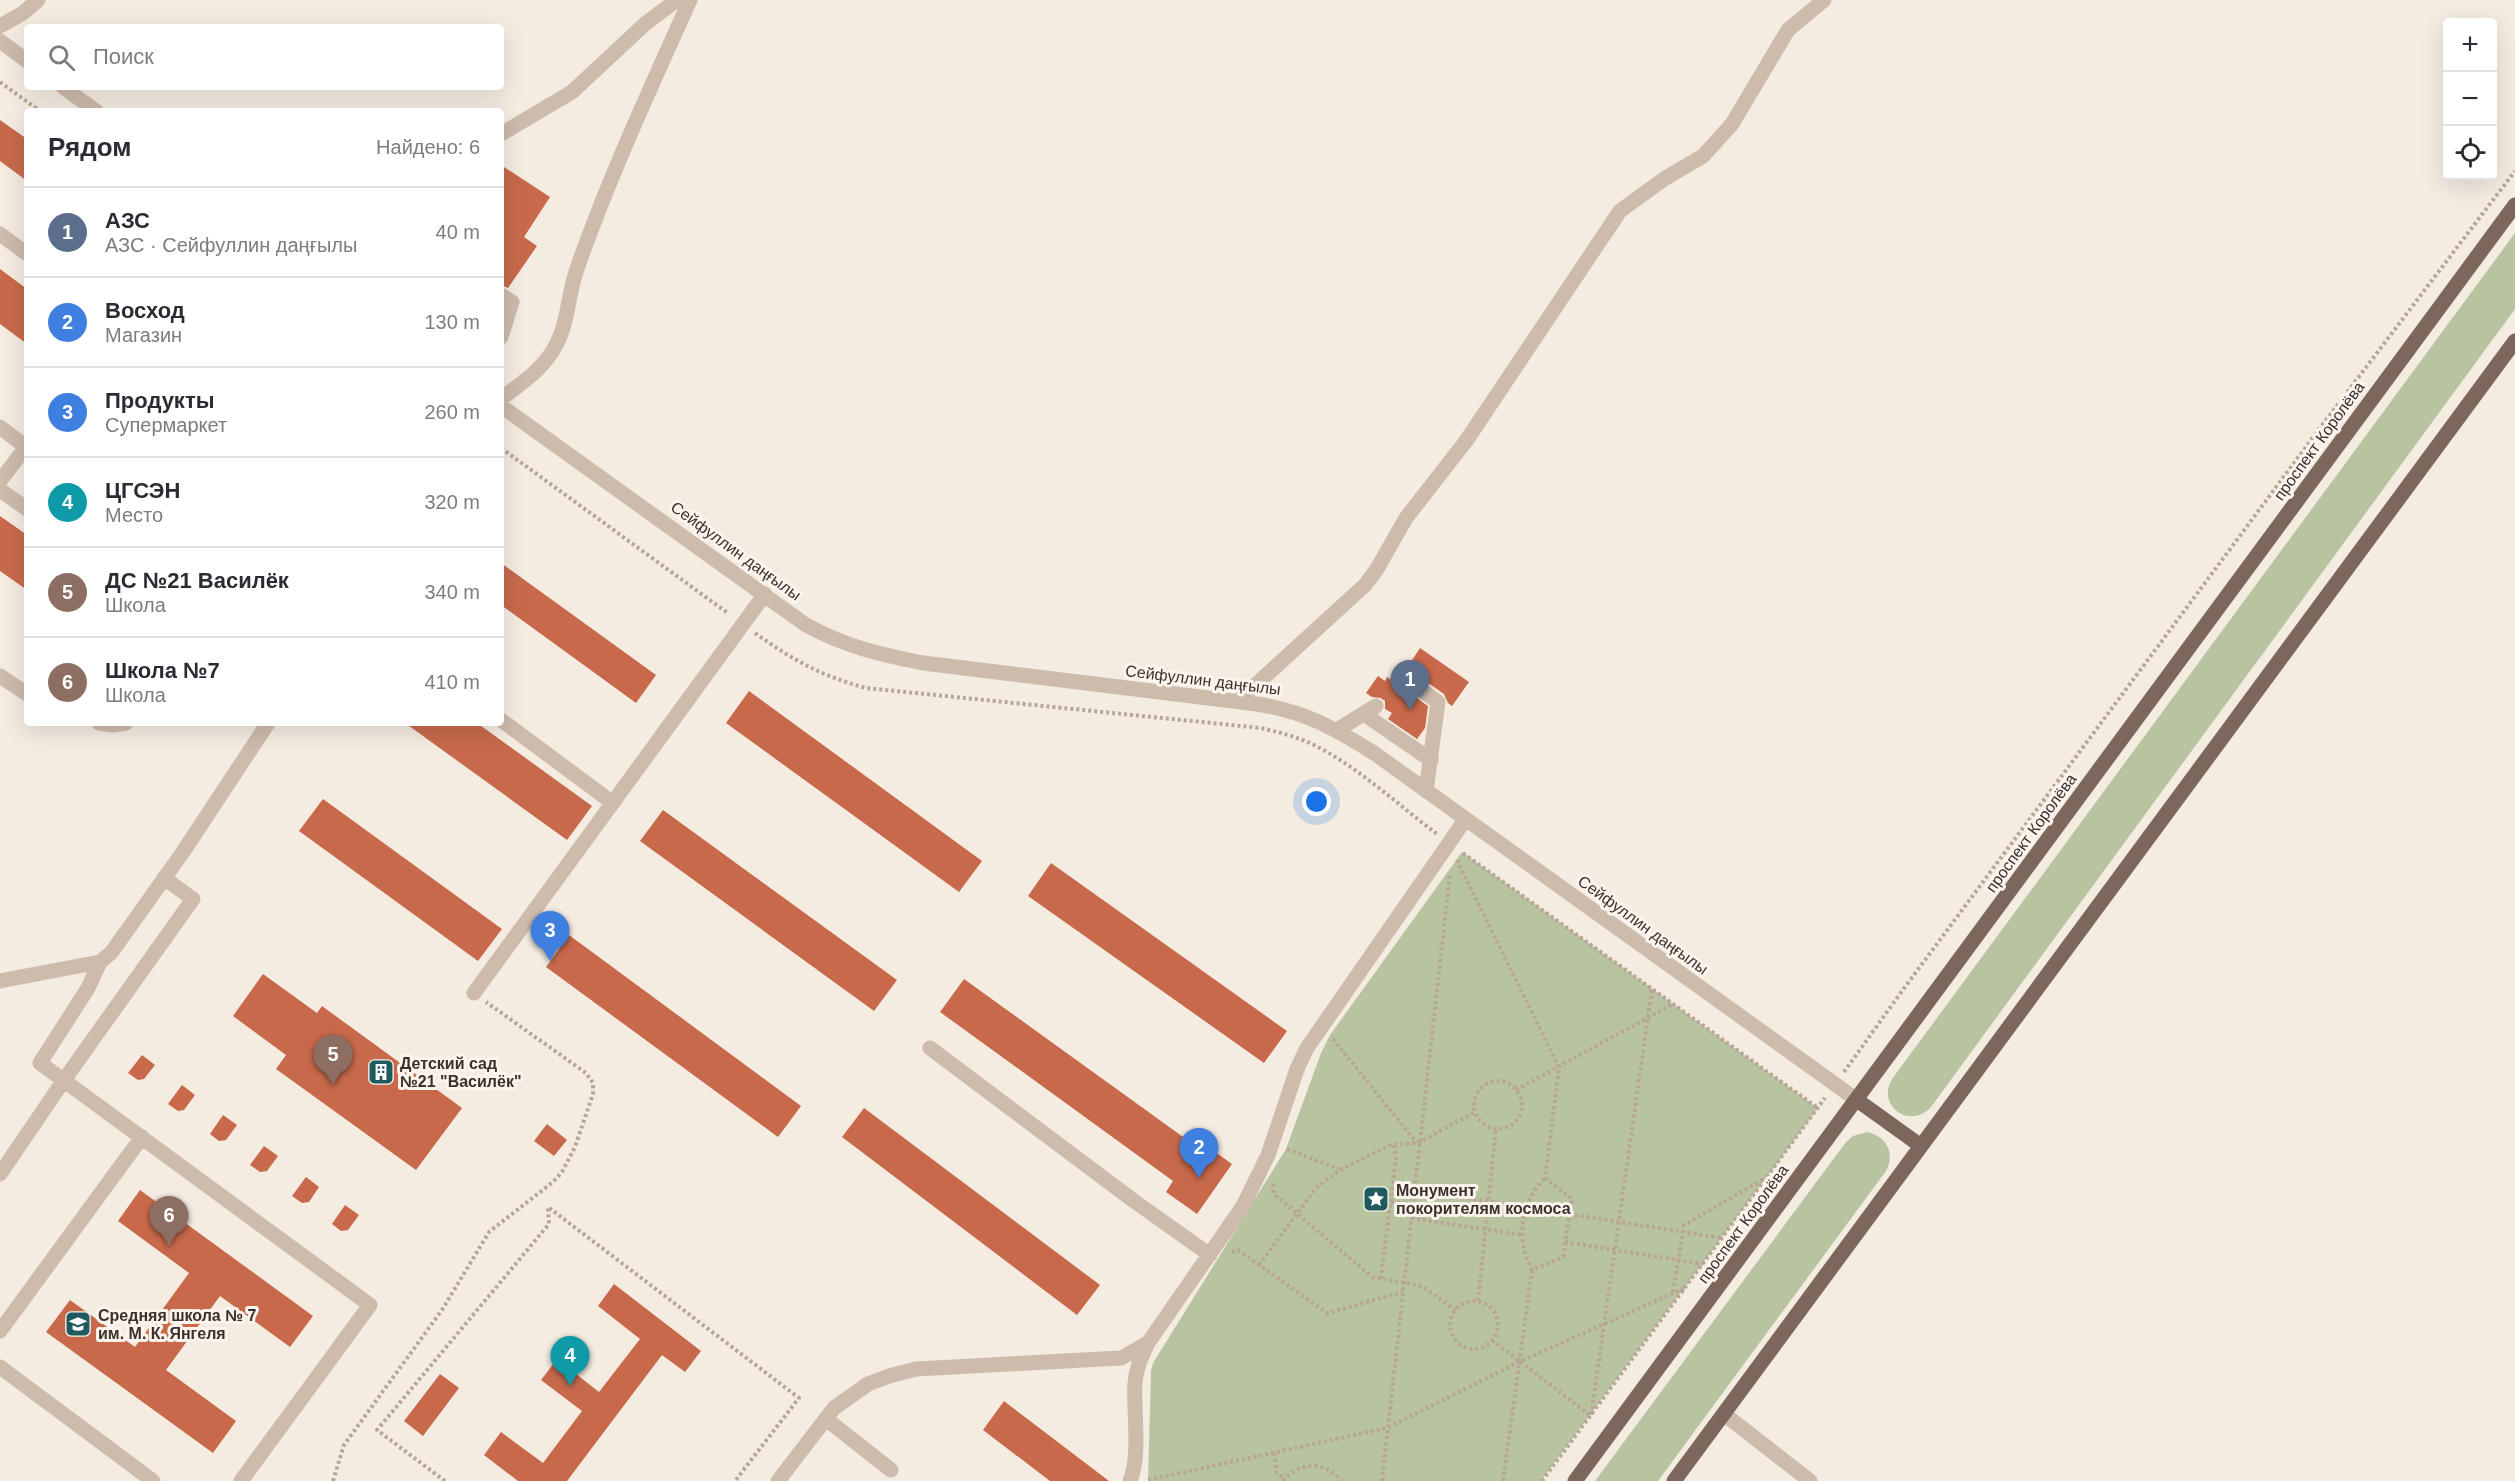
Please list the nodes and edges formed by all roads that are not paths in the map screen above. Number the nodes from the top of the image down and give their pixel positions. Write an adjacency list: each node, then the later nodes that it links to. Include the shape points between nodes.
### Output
1 (38, 0): 5 (street, via 24,14)
2 (677, 0): 10 (street, via 646,23 572,92)
3 (690, 0): 17 (street, via 577,268 556,345 538,371)
4 (1824, 0): 29 (street, via 1788,30 1732,124 1703,156 1620,211 1466,441 1406,518 1365,585)
5 (0, 26)
6 (0, 41): 7 (street)
7 (24, 59)
8 (67, 90): 9 (street)
9 (92, 108)
10 (504, 132)
11 (2515, 205): 43 (main road, проспект Королёва)
12 (0, 234): 13 (street)
13 (24, 252)
14 (504, 297): 15 (street, via 512,302)
15 (504, 327)
16 (2515, 341): 45 (main road)
17 (504, 397)
18 (504, 408): 25 (street, Сейфуллин даңғылы)
19 (0, 428): 20 (street)
20 (24, 446)
21 (24, 450): 22 (street)
22 (0, 481)
23 (0, 490): 24 (street)
24 (24, 507)
25 (765, 594): 29 (street, Сейфуллин даңғылы, via 806,625 837,642 874,654); 35 (street)
26 (0, 676): 28 (street)
27 (1402, 676): 33 (street, via 1438,702)
28 (24, 692)
29 (1238, 701): 32 (street, Сейфуллин даңғылы, via 1289,709)
30 (504, 722): 35 (street)
31 (266, 726): 37 (street)
32 (1336, 730): 33 (street, via 1370,710); 34 (street, Сейфуллин даңғылы)
33 (1431, 760): 34 (street)
34 (1426, 791): 36 (street, Сейфуллин даңғылы)
35 (613, 803): 40 (street)
36 (1465, 820): 43 (street, Сейфуллин даңғылы); 47 (street, via 1307,1048 1256,1183)
37 (164, 878): 38 (street, via 111,953); 42 (street, via 193,899)
38 (100, 962): 39 (street); 42 (street, via 40,1063)
39 (0, 981)
40 (474, 993)
41 (930, 1048): 47 (street)
42 (64, 1080): 44 (street); 46 (street)
43 (1857, 1100): 45 (main road); 58 (main road, проспект Королёва)
44 (142, 1137): 48 (street); 55 (street, via 370,1305)
45 (1921, 1146): 51 (main road)
46 (0, 1174)
47 (1210, 1255): 49 (street)
48 (0, 1331)
49 (1148, 1343): 52 (street, via 1121,1358 907,1371 868,1384 847,1397); 57 (street, via 1135,1381)
50 (0, 1367): 54 (street)
51 (1724, 1414): 59 (main road); 60 (street)
52 (826, 1419): 53 (street); 56 (street)
53 (891, 1470)
54 (153, 1481)
55 (241, 1481)
56 (778, 1481)
57 (1130, 1481)
58 (1575, 1481)
59 (1674, 1481)
60 (1810, 1481)

